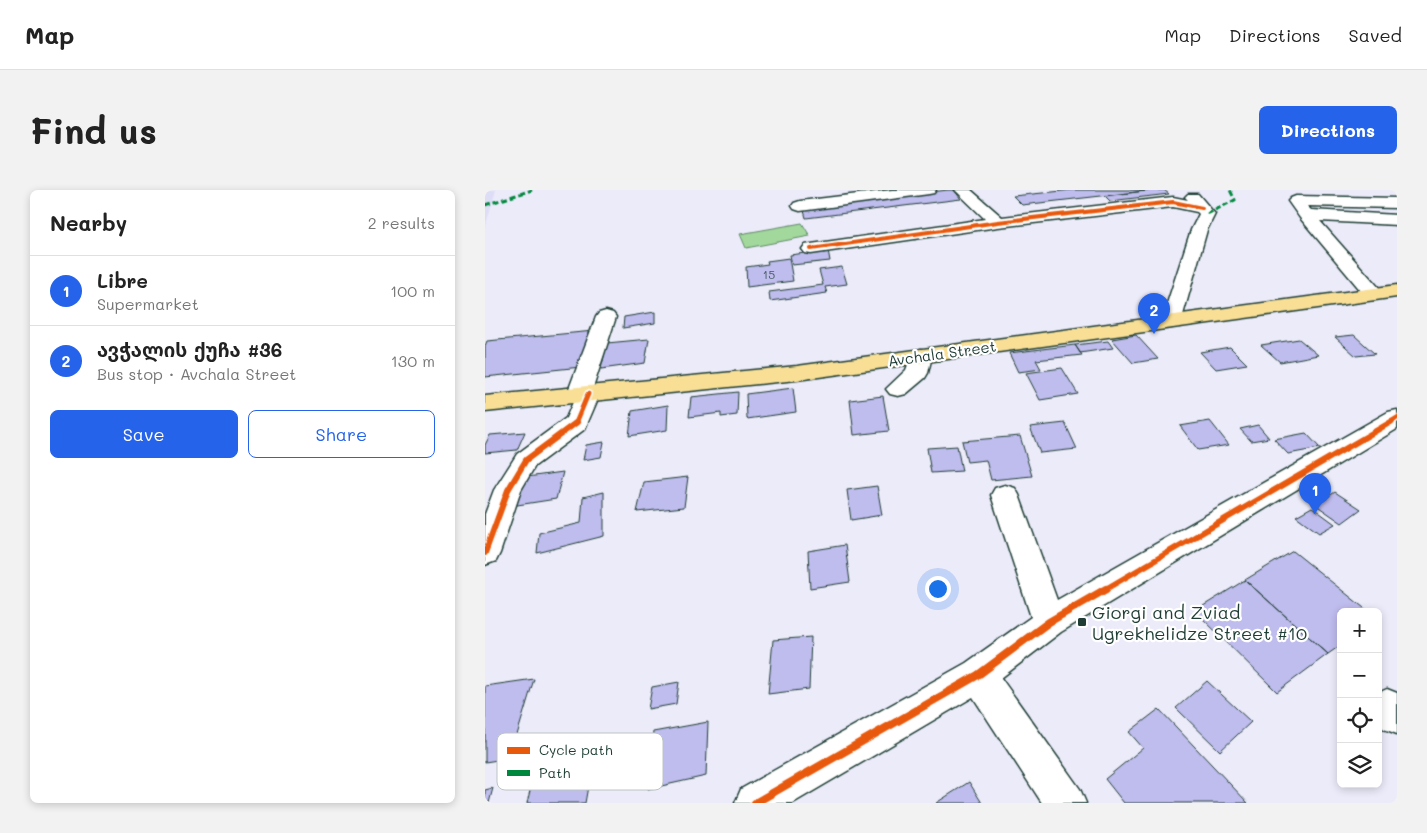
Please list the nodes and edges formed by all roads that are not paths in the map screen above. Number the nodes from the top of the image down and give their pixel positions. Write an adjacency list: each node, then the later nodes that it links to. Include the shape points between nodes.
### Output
1 (929, 190): 7 (street)
2 (962, 190): 10 (street)
3 (1176, 194): 10 (street); 15 (street, via 1192,196 1207,214 1199,230)
4 (1291, 195): 6 (street); 8 (street)
5 (988, 197): 10 (street)
6 (1397, 203)
7 (800, 206)
8 (1306, 215): 9 (street); 13 (street)
9 (1397, 220)
10 (998, 222): 11 (street)
11 (811, 249)
12 (1397, 291): 13 (highway, Avchala Street)
13 (1375, 294): 15 (highway, Avchala Street)
14 (606, 317): 18 (street)
15 (1171, 322): 16 (highway, Avchala Street)
16 (921, 356): 17 (street, via 917,372); 18 (highway, Avchala Street, via 797,373)
17 (898, 390)
18 (583, 394): 19 (highway, Avchala Street); 22 (street, via 576,423 526,460 508,490)
19 (485, 404)
20 (1397, 418): 23 (street)
21 (1005, 495): 23 (street)
22 (485, 553)
23 (1049, 622): 24 (street)
24 (978, 675): 25 (street); 26 (street)
25 (755, 803)
26 (1066, 803)

